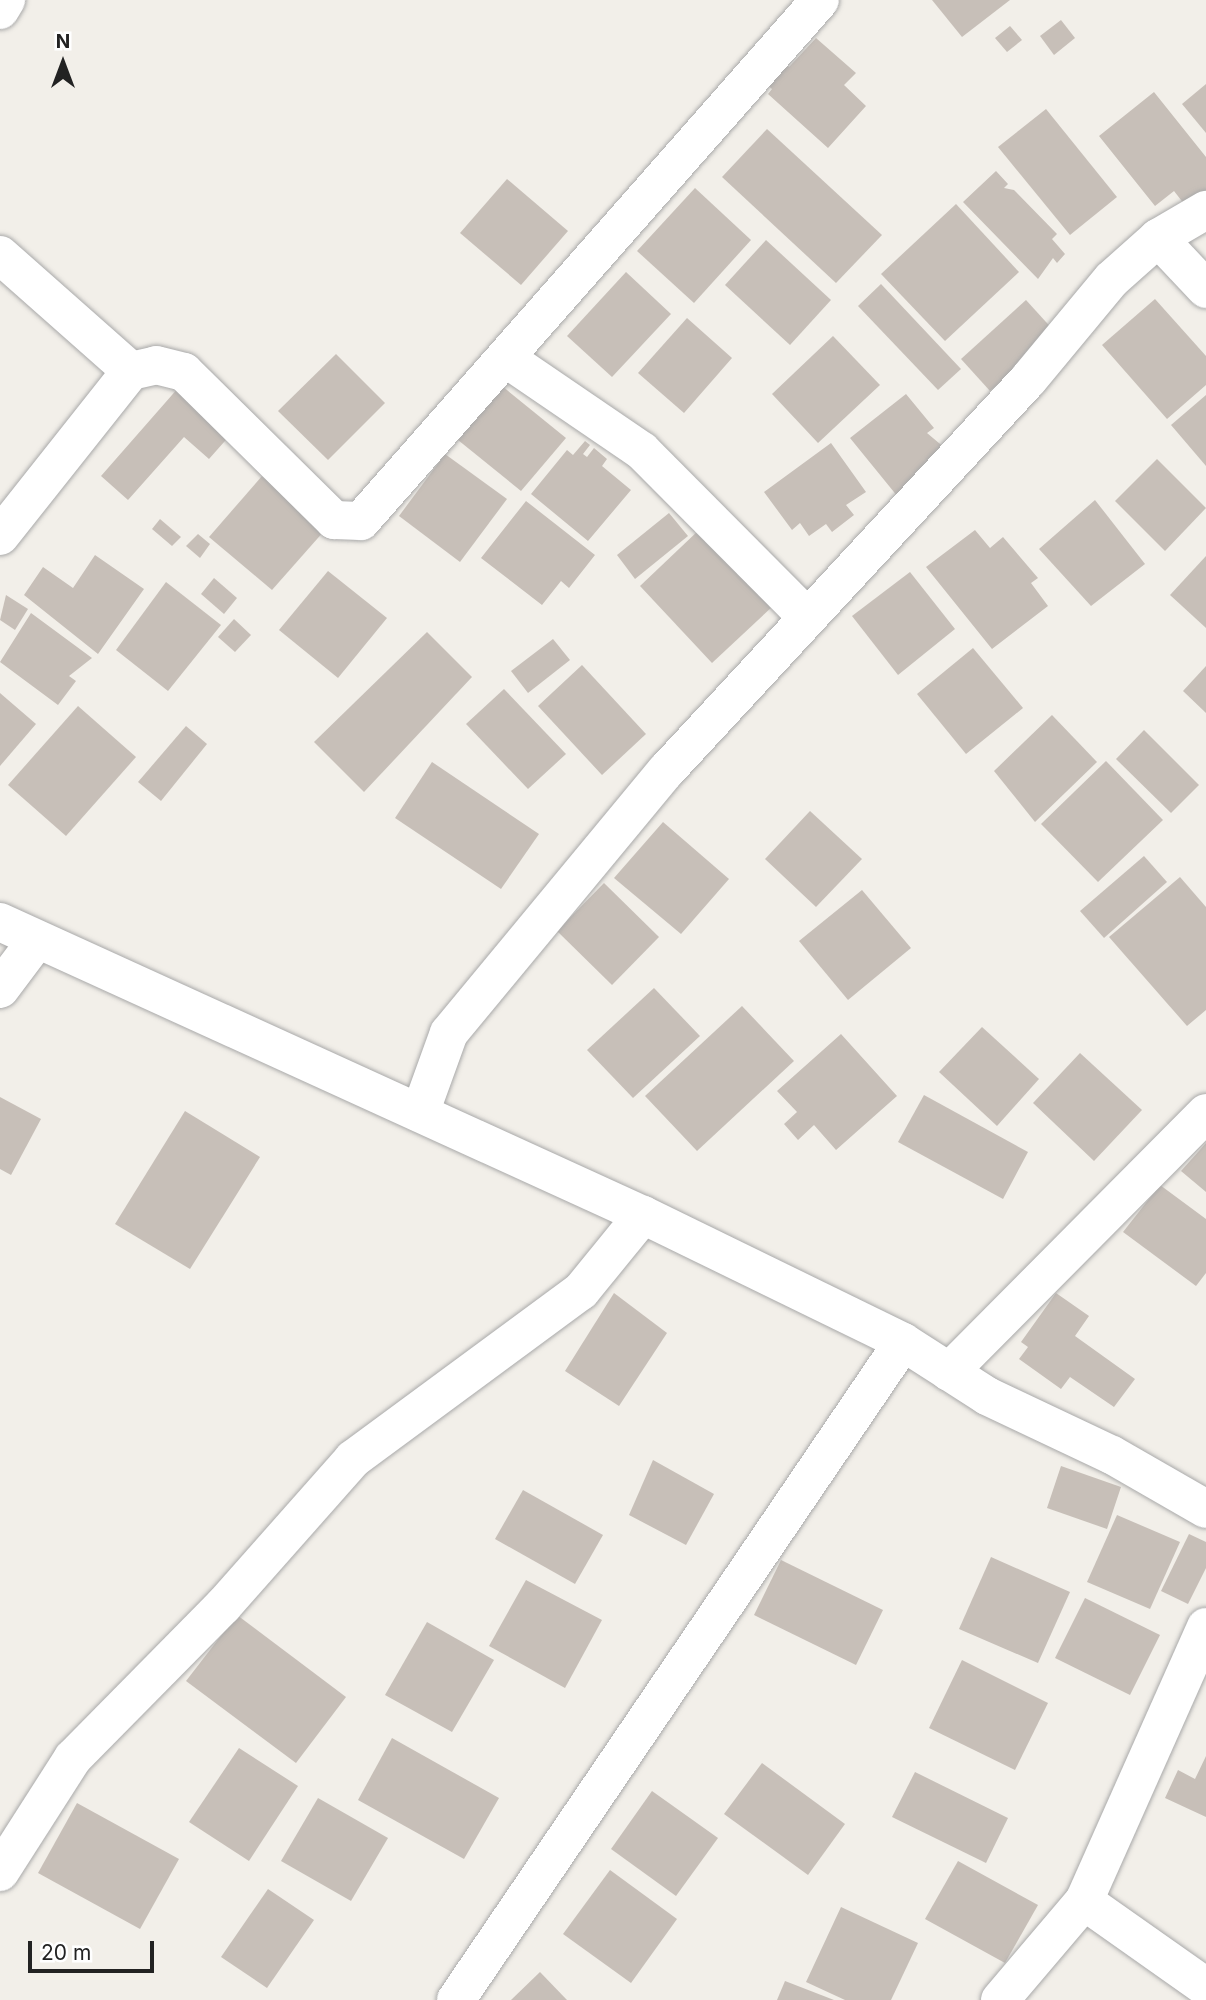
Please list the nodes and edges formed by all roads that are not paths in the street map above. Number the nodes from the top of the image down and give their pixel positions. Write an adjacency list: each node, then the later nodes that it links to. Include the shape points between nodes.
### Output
1 (6, 0): 3 (street)
2 (820, 0): 8 (street)
3 (0, 10)
4 (1206, 210): 5 (street)
5 (1158, 238): 7 (street); 11 (street, via 1112,279)
6 (0, 255): 9 (street)
7 (1206, 289)
8 (507, 359): 9 (street, via 361,521 334,520 184,372 156,365); 11 (street, via 642,451)
9 (131, 371): 10 (street)
10 (0, 536)
11 (808, 618): 15 (street, via 666,771 475,999 449,1033)
12 (0, 922): 13 (street)
13 (36, 942): 14 (street); 15 (street)
14 (0, 989)
15 (420, 1113): 17 (street)
16 (1206, 1113): 19 (street)
17 (643, 1215): 18 (street); 22 (street, via 581,1291 353,1458 223,1606 73,1758)
18 (903, 1342): 19 (street); 25 (street)
19 (949, 1372): 20 (street)
20 (1206, 1508)
21 (1206, 1628): 23 (street)
22 (0, 1872)
23 (1084, 1901): 24 (street); 26 (street)
24 (1206, 1987)
25 (456, 2000)
26 (1000, 2000)

